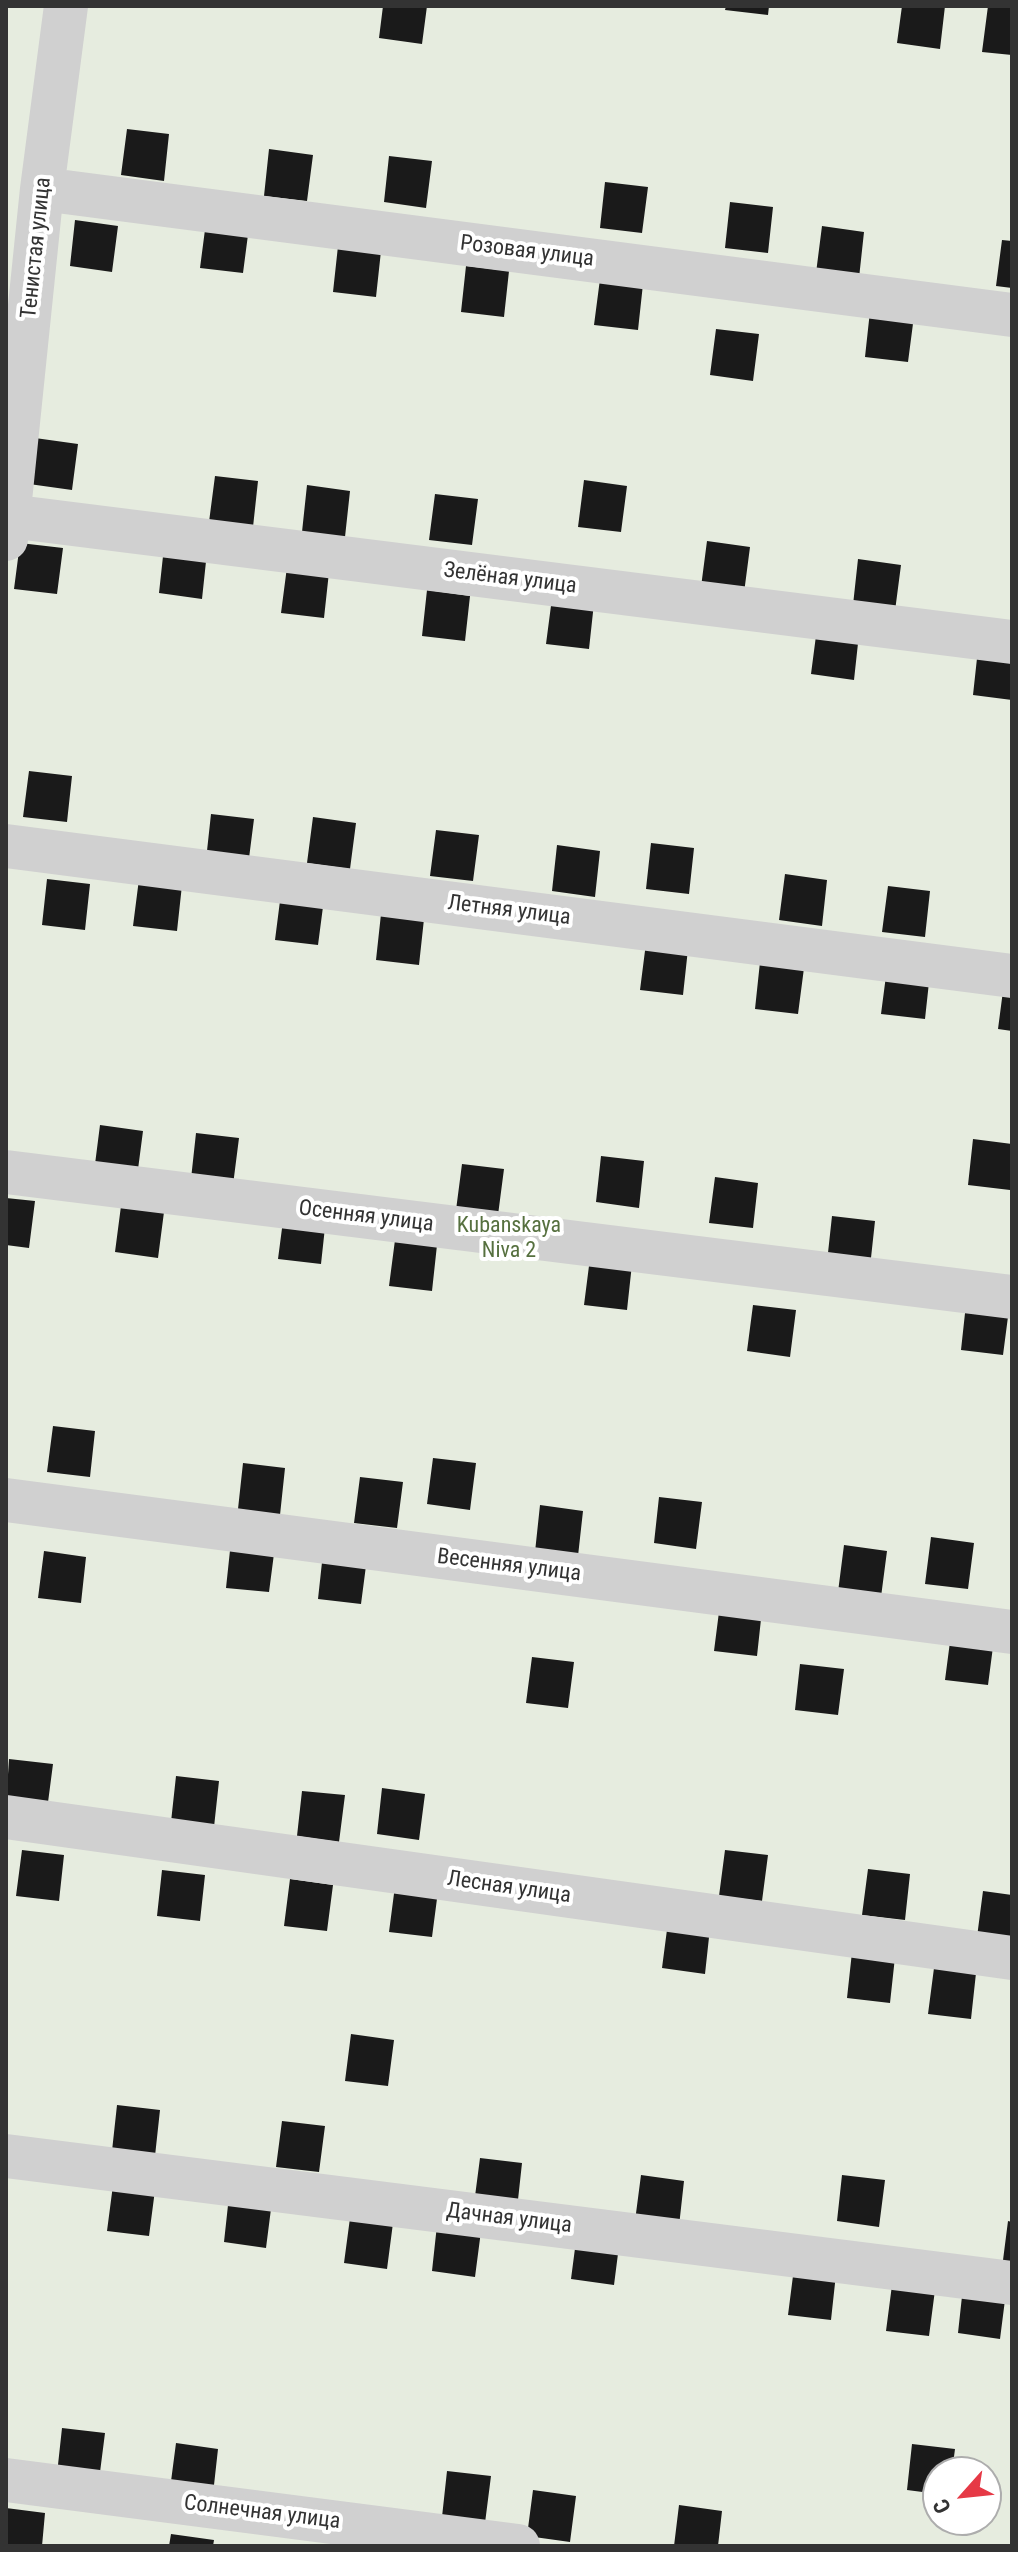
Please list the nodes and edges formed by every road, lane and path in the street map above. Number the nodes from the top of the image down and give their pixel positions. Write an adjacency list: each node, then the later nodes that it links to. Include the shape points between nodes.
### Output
1 (66, 6): 2 (lane, Тенистая улица)
2 (42, 189): 3 (lane, Розовая улица); 4 (lane, Тенистая улица)
3 (1012, 315)
4 (7, 527): 5 (lane, Зелёная улица)
5 (1012, 642)
6 (6, 846): 7 (lane, Летняя улица)
7 (1012, 976)
8 (6, 1172): 9 (lane, Осенняя улица)
9 (1012, 1297)
10 (6, 1500): 11 (lane, Весенняя улица)
11 (1012, 1632)
12 (6, 1817): 13 (lane, Лесная улица)
13 (1012, 1958)
14 (6, 2156): 15 (lane, Дачная улица)
15 (1012, 2283)
16 (6, 2480): 17 (lane, Солнечная улица)
17 (518, 2546)

